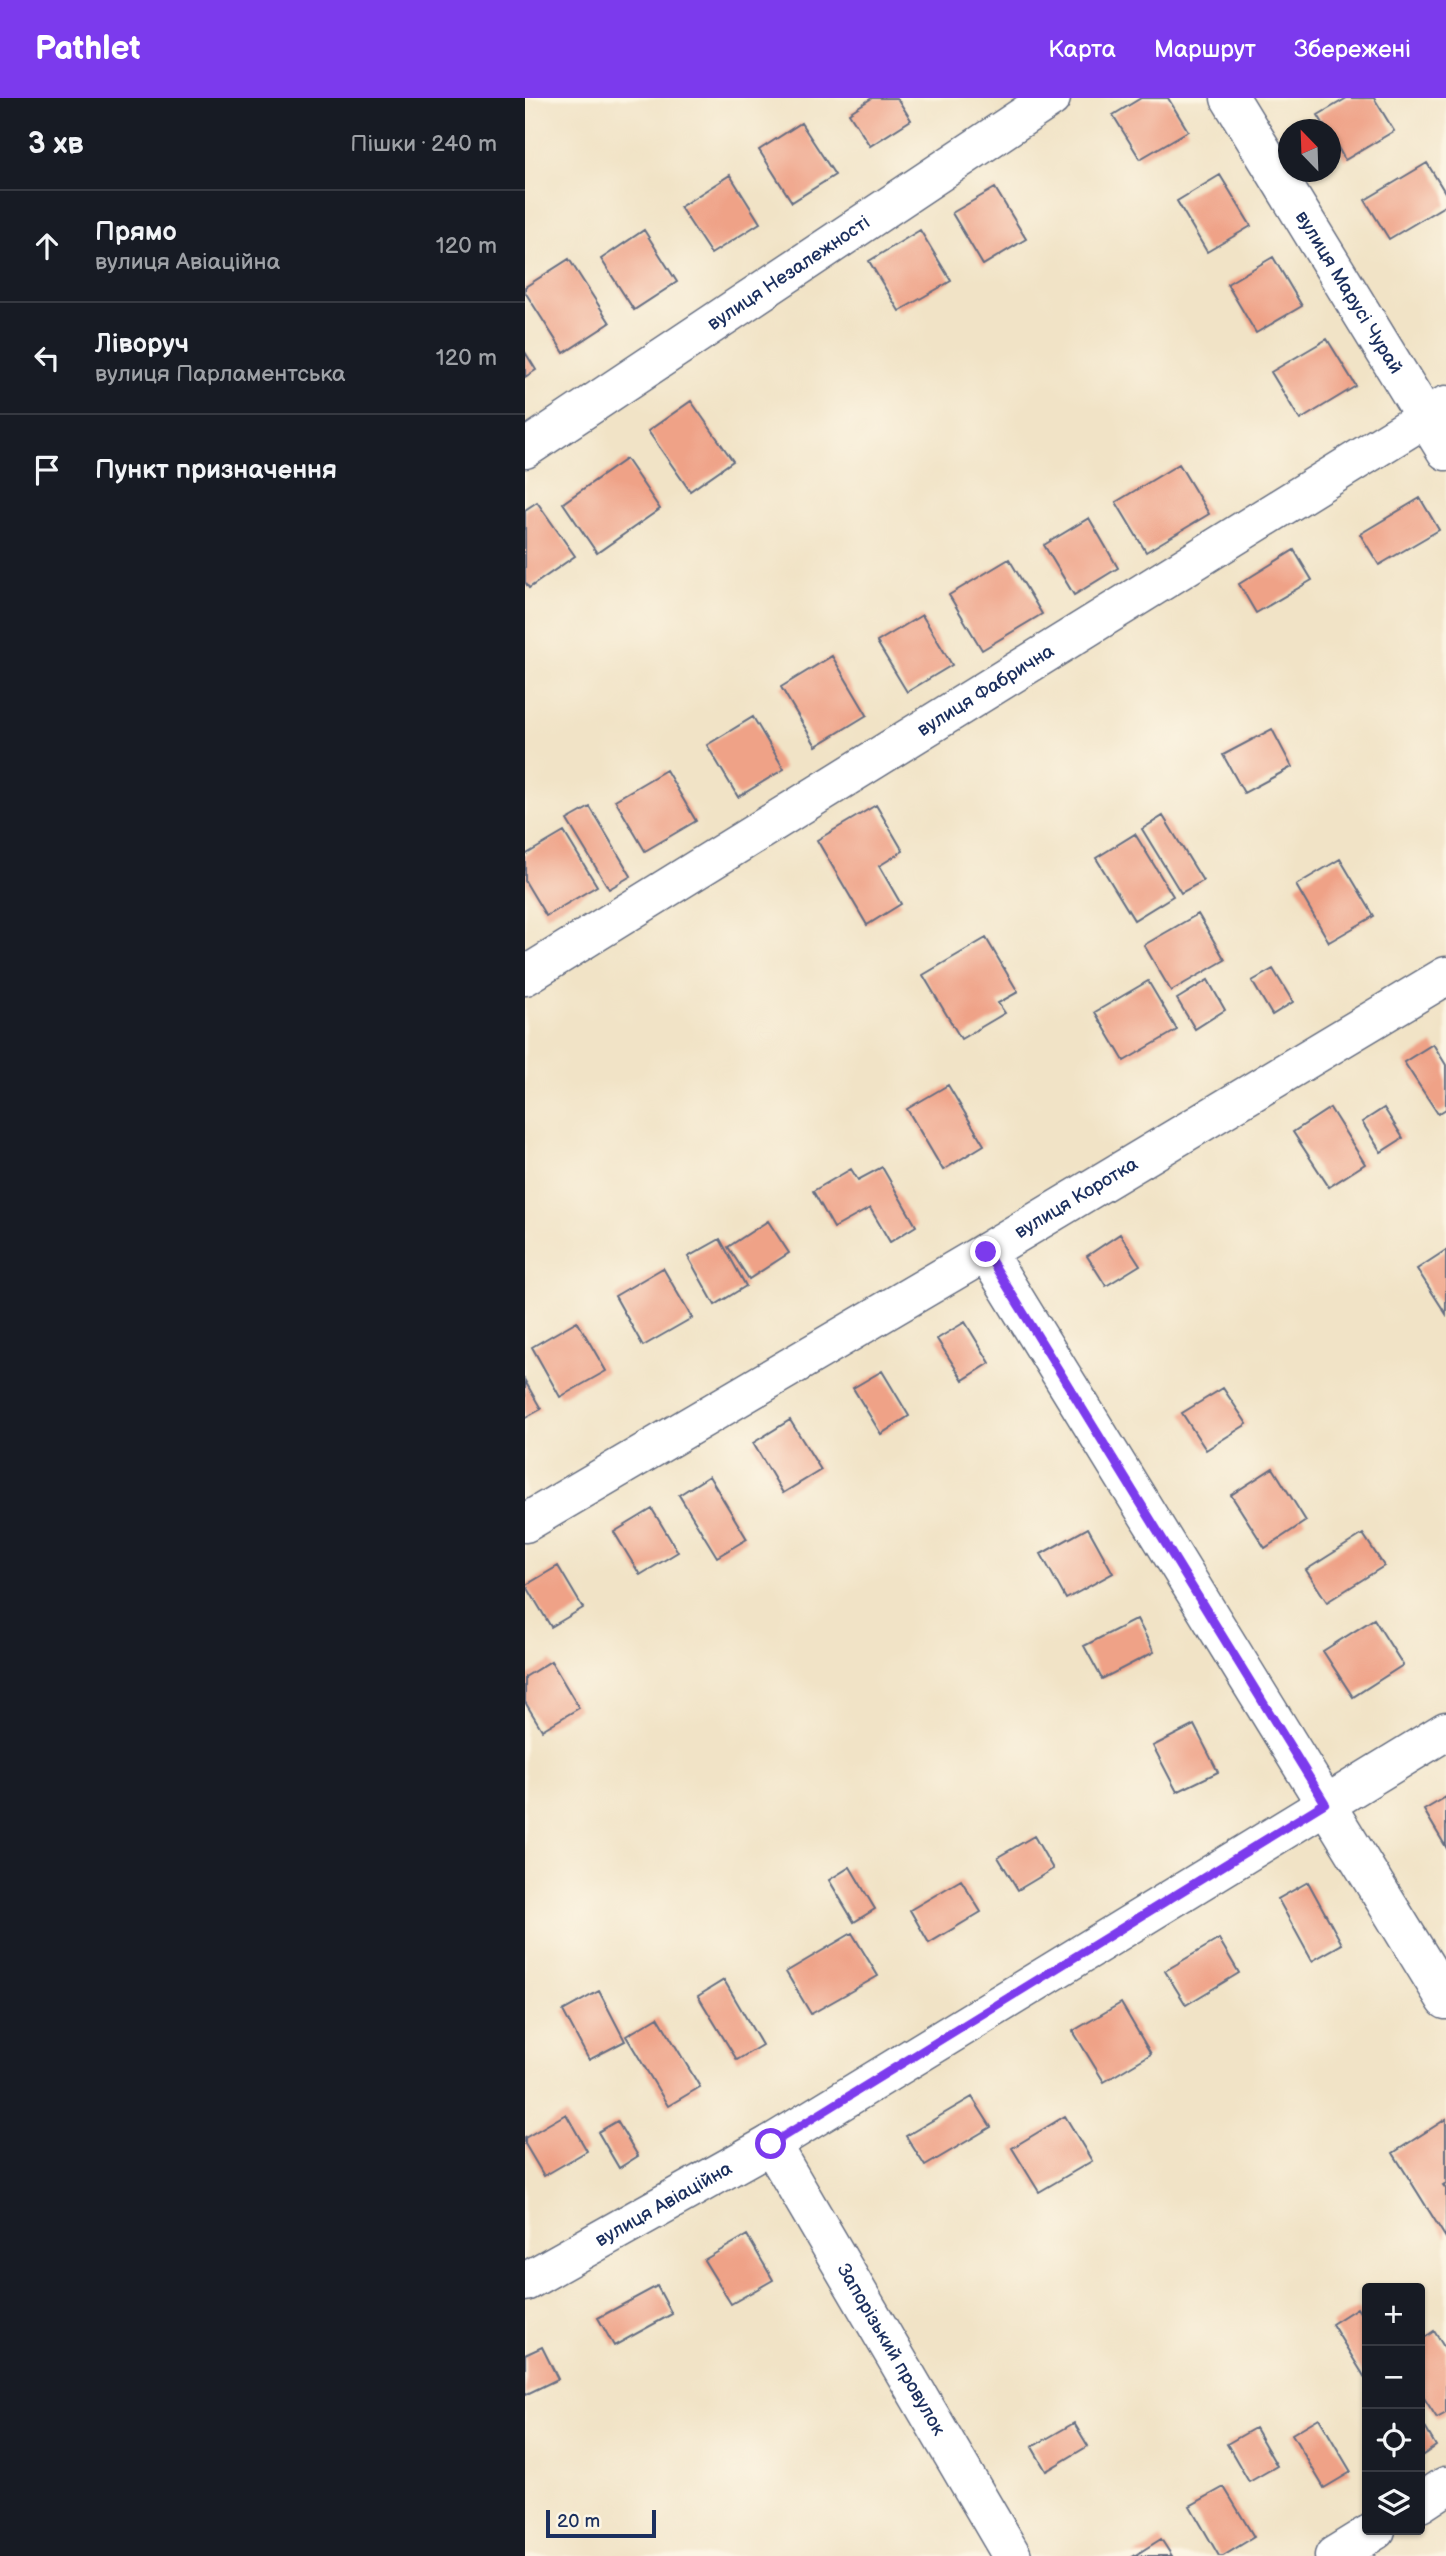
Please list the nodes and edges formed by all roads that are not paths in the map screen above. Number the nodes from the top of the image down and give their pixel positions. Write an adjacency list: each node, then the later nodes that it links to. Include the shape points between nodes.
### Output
1 (1051, 98): 4 (street, вулиця Незалежності)
2 (1230, 98): 3 (street, вулиця Марусі Чурай)
3 (1436, 412): 5 (street, вулиця Марусі Чурай); 6 (street, вулиця Фабрична)
4 (525, 449)
5 (1446, 451)
6 (525, 976)
7 (1446, 976): 8 (street, вулиця Коротка)
8 (986, 1252): 9 (street, вулиця Коротка); 11 (street)
9 (525, 1523)
10 (1446, 1731): 11 (street, вулиця Авіаційна)
11 (1325, 1803): 12 (street); 13 (street, вулиця Авіаційна)
12 (1446, 2000)
13 (771, 2144): 14 (street, вулиця Авіаційна); 18 (street, Запорізький провулок)
14 (525, 2282)
15 (1446, 2486): 16 (street)
16 (1425, 2499)
17 (1368, 2535): 19 (street)
18 (1012, 2556)
19 (1334, 2556)

